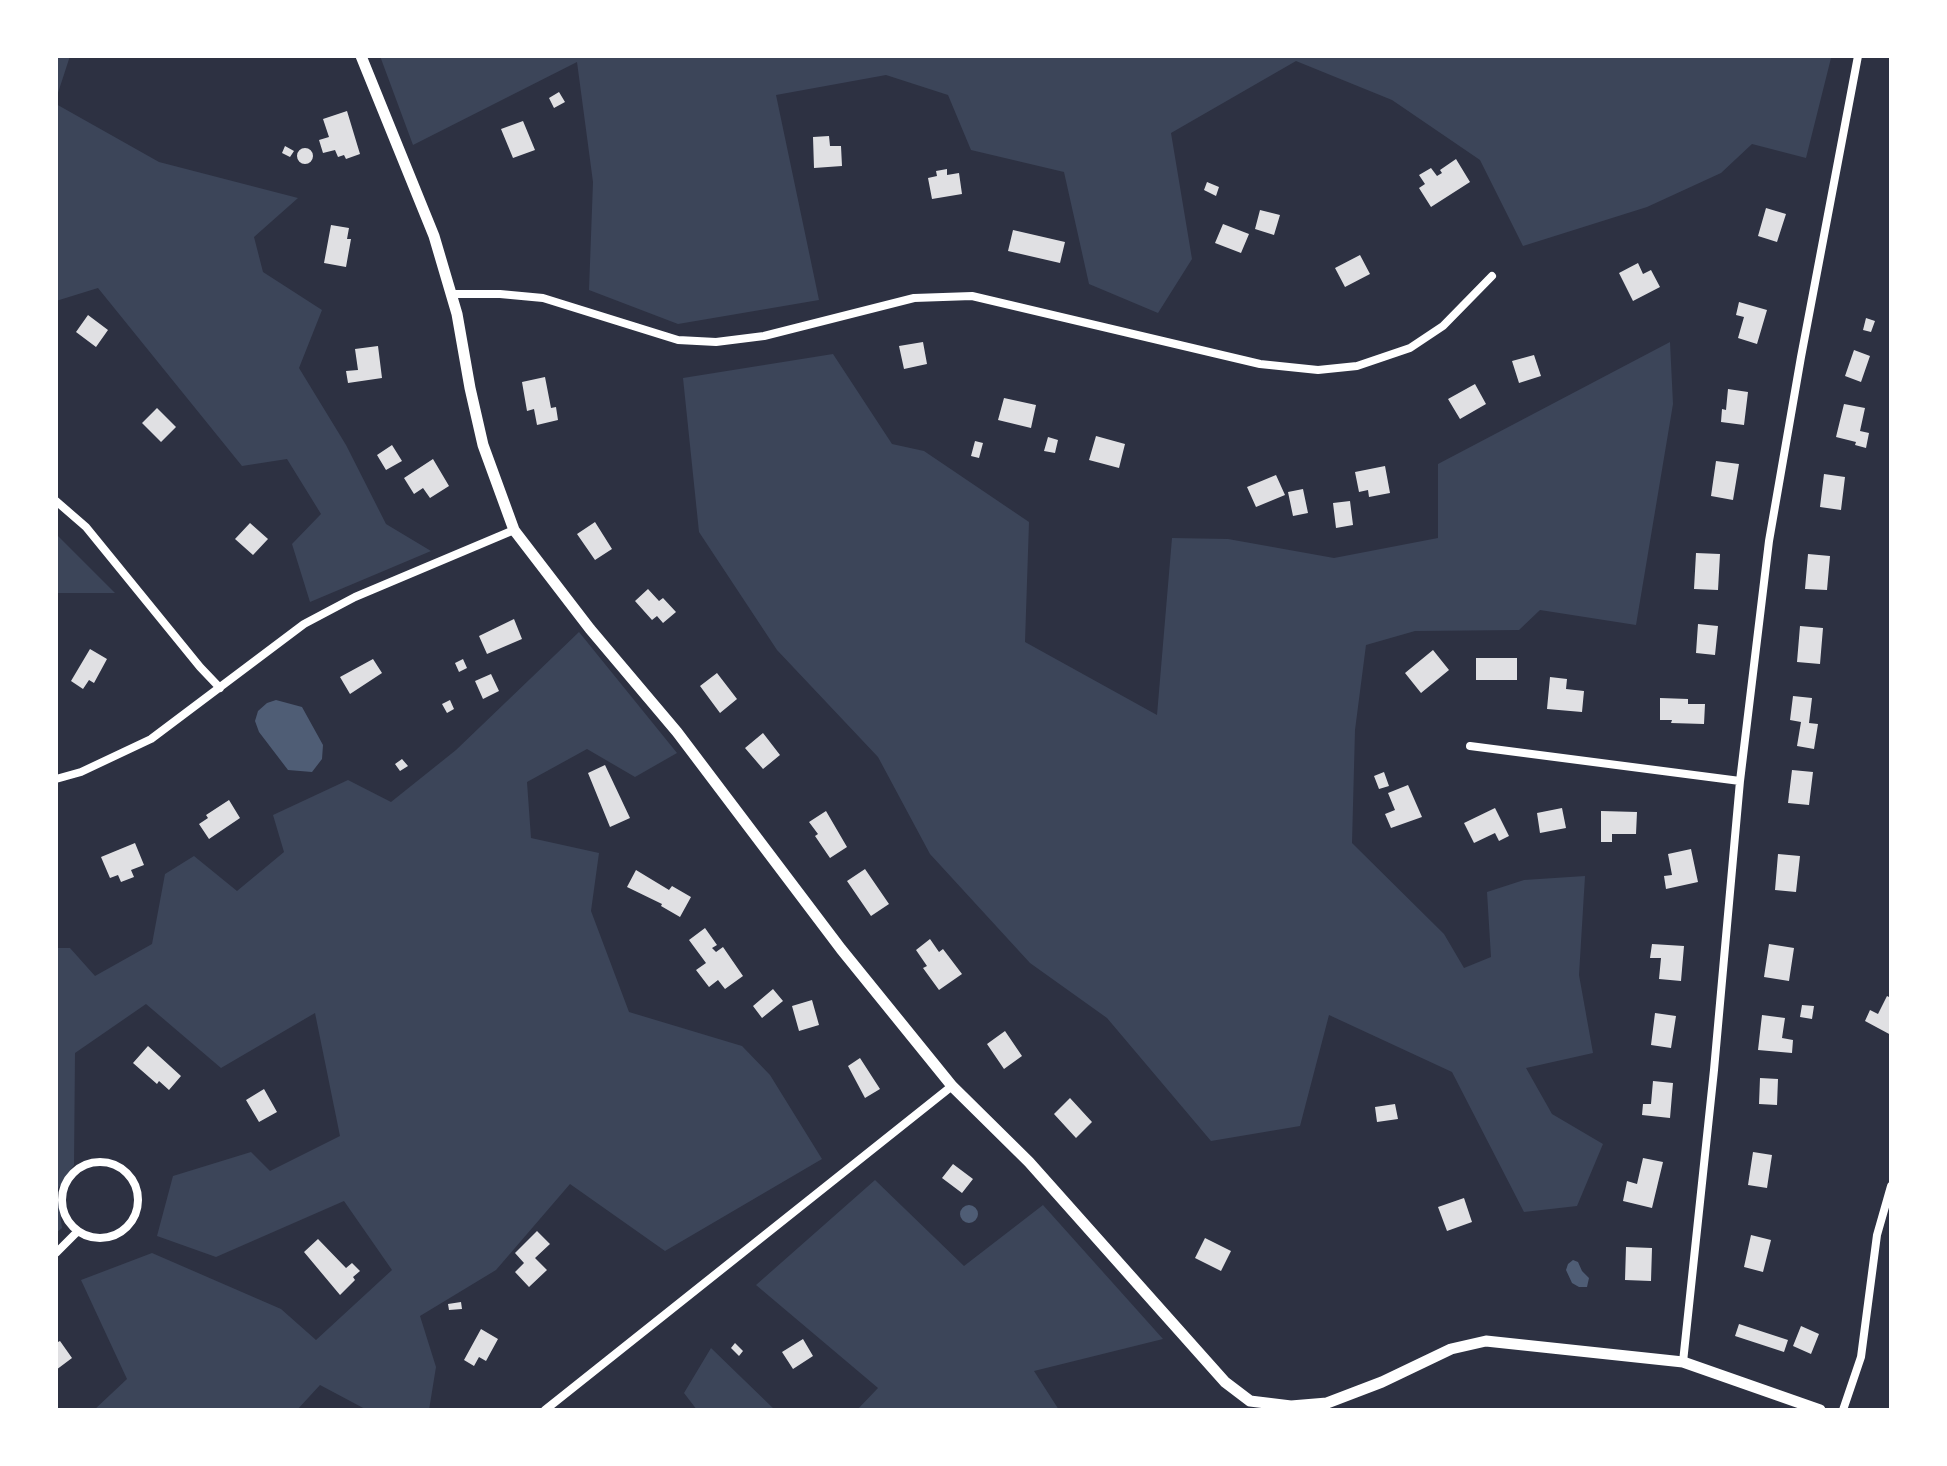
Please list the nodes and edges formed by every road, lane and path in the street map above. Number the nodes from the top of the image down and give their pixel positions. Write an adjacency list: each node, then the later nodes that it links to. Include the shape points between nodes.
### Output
1 (361, 56): 4 (street, via 421,199)
2 (1858, 56): 10 (street, via 1769,541)
3 (1492, 276): 4 (street, via 1443,326 1410,348 1357,366 1318,370 1260,364 972,296 914,298 764,336 716,342 663,337 543,298)
4 (453, 294): 6 (street, via 483,445)
5 (56, 501): 7 (street, via 86,527)
6 (514, 530): 7 (street, via 317,617); 11 (street)
7 (220, 688): 9 (street, via 151,739)
8 (1470, 746): 10 (street)
9 (56, 779)
10 (1740, 781): 15 (street)
11 (952, 1086): 15 (street, via 1029,1162 1213,1370 1250,1401 1327,1403 1451,1349 1486,1341); 16 (street)
12 (1891, 1186): 18 (street, via 1877,1235 1861,1357)
13 (78, 1231): 13 (street, via 64,1210 69,1178 97,1162 121,1168 138,1195 129,1225 108,1237); 14 (street)
14 (56, 1253)
15 (1683, 1362): 17 (street)
16 (545, 1410)
17 (1820, 1410)
18 (1843, 1410)

